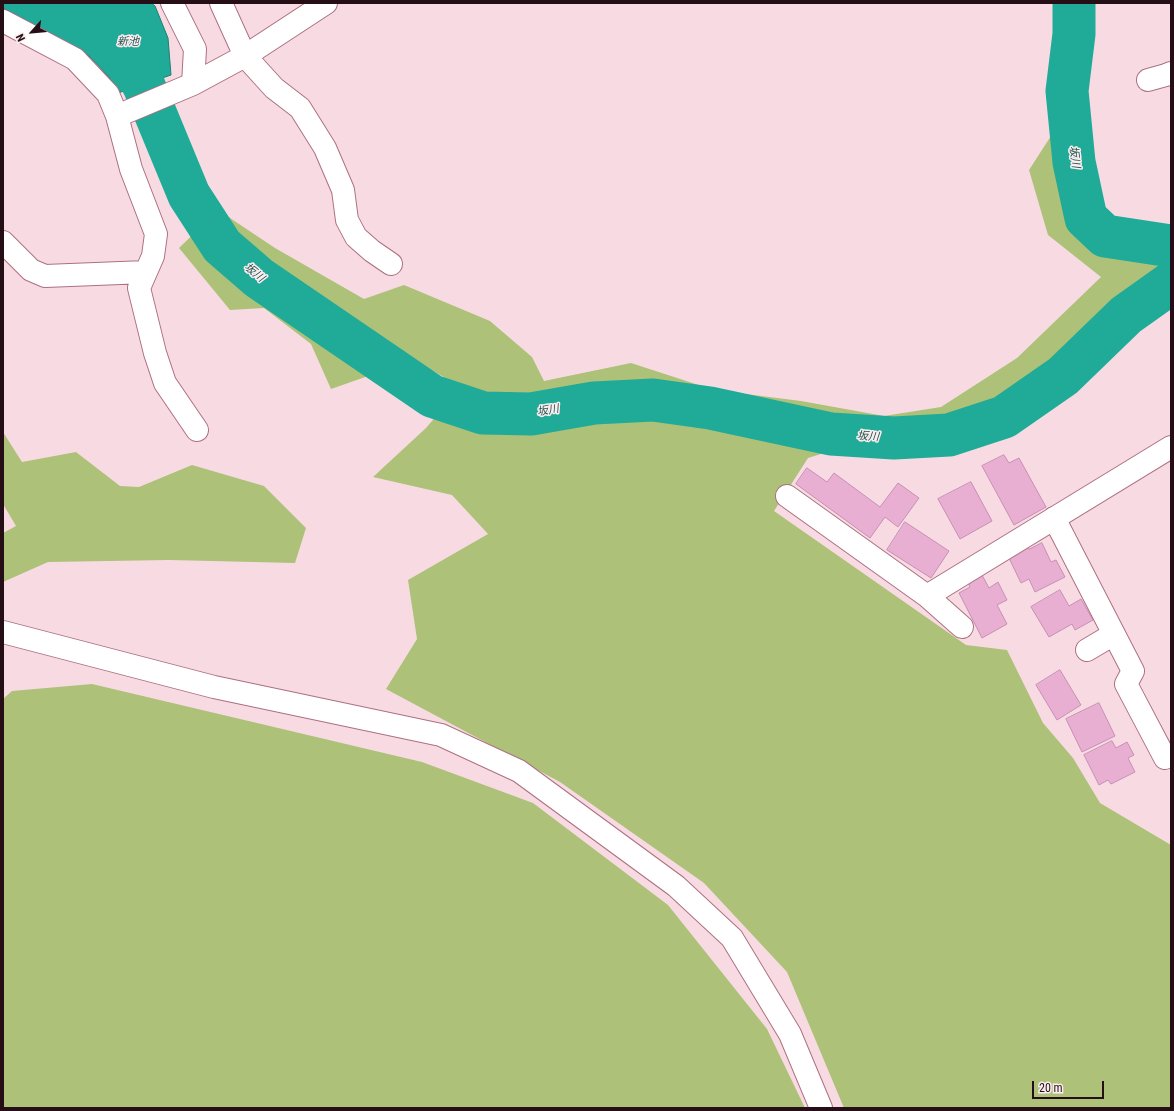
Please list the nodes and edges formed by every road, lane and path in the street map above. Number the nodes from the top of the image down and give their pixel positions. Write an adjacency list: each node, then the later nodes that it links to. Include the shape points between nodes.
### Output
1 (172, 3): 8 (street, via 195,49)
2 (221, 3): 5 (street)
3 (326, 3): 5 (street)
4 (3, 21): 9 (street, via 75,59 108,94)
5 (245, 56): 8 (street); 11 (street, via 274,88 300,108 325,148 343,190 347,220 356,237)
6 (1171, 73): 7 (street)
7 (1148, 80)
8 (186, 87): 9 (street)
9 (120, 115): 12 (street, via 131,169 156,234 153,256)
10 (3, 242): 12 (street, via 31,270 45,276)
11 (391, 264)
12 (146, 272): 13 (street, via 139,288 155,353 165,383)
13 (197, 430)
14 (1171, 447): 16 (street)
15 (787, 496): 17 (street)
16 (1054, 518): 17 (street); 20 (street)
17 (927, 596): 18 (street)
18 (962, 627)
19 (3, 632): 23 (street, via 214,687 441,735 519,771 676,886 732,938 790,1034)
20 (1114, 634): 21 (street); 22 (street, via 1133,671 1126,684)
21 (1087, 650)
22 (1166, 758)
23 (821, 1108)

